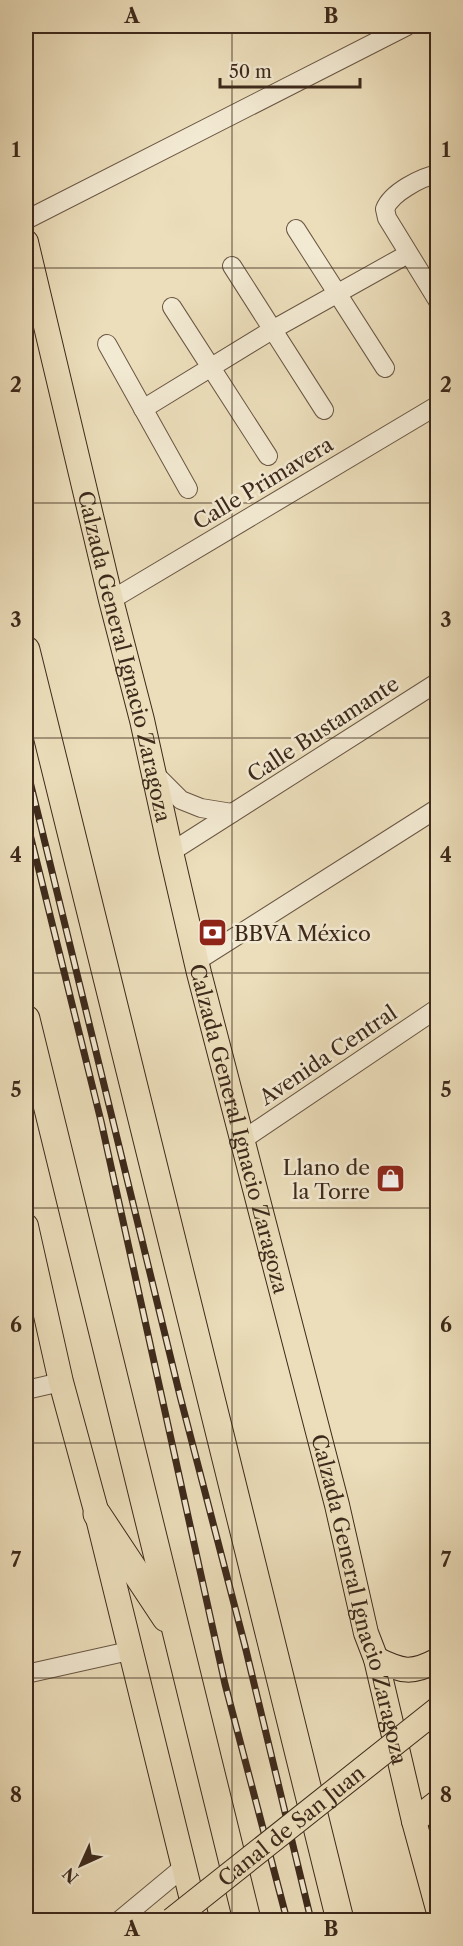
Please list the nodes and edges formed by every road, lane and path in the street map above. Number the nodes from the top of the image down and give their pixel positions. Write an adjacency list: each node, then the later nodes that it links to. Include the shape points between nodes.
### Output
1 (407, 26): 3 (street)
2 (438, 174): 6 (street, via 421,179 392,197 385,209)
3 (26, 220)
4 (296, 229): 8 (street)
5 (26, 242): 20 (main road, Calzada General Ignacio Zaragoza)
6 (408, 254): 8 (street); 9 (street)
7 (232, 266): 11 (street)
8 (337, 295): 11 (street); 14 (street)
9 (438, 301)
10 (172, 307): 13 (street)
11 (272, 330): 13 (street); 17 (street)
12 (107, 344): 16 (street)
13 (210, 367): 16 (street); 18 (street)
14 (385, 368)
15 (438, 405): 20 (street, Calle Primavera)
16 (143, 409): 19 (street)
17 (324, 410)
18 (268, 456)
19 (188, 489)
20 (111, 600): 23 (main road, Calzada General Ignacio Zaragoza)
21 (26, 650): 49 (highway)
22 (438, 682): 25 (street, Calle Bustamante)
23 (155, 774): 25 (street, via 181,800); 26 (main road, Calzada General Ignacio Zaragoza)
24 (438, 808): 27 (street)
25 (232, 813): 26 (street, Calle Bustamante)
26 (171, 852): 27 (main road, Calzada General Ignacio Zaragoza)
27 (196, 961): 30 (main road, Calzada General Ignacio Zaragoza)
28 (438, 1008): 30 (street, Avenida Central)
29 (26, 1019): 35 (highway)
30 (244, 1139): 37 (main road, Calzada General Ignacio Zaragoza, via 366,1633)
31 (27, 1236): 32 (main road)
32 (61, 1382): 33 (street); 34 (main road)
33 (26, 1390)
34 (97, 1514): 35 (highway); 36 (main road)
35 (177, 1634): 48 (highway)
36 (129, 1651): 39 (street); 43 (main road)
37 (376, 1659): 38 (main road, via 394,1668 409,1669 421,1669); 42 (main road, Calzada General Ignacio Zaragoza)
38 (438, 1660)
39 (26, 1674)
40 (438, 1709): 46 (main road, Canal de San Juan, bridge)
41 (438, 1802): 42 (main road)
42 (414, 1821): 44 (main road, Calzada General Ignacio Zaragoza)
43 (185, 1866): 45 (street); 47 (main road)
44 (438, 1908)
45 (120, 1920)
46 (172, 1920)
47 (197, 1920)
48 (247, 1920)
49 (340, 1920)

